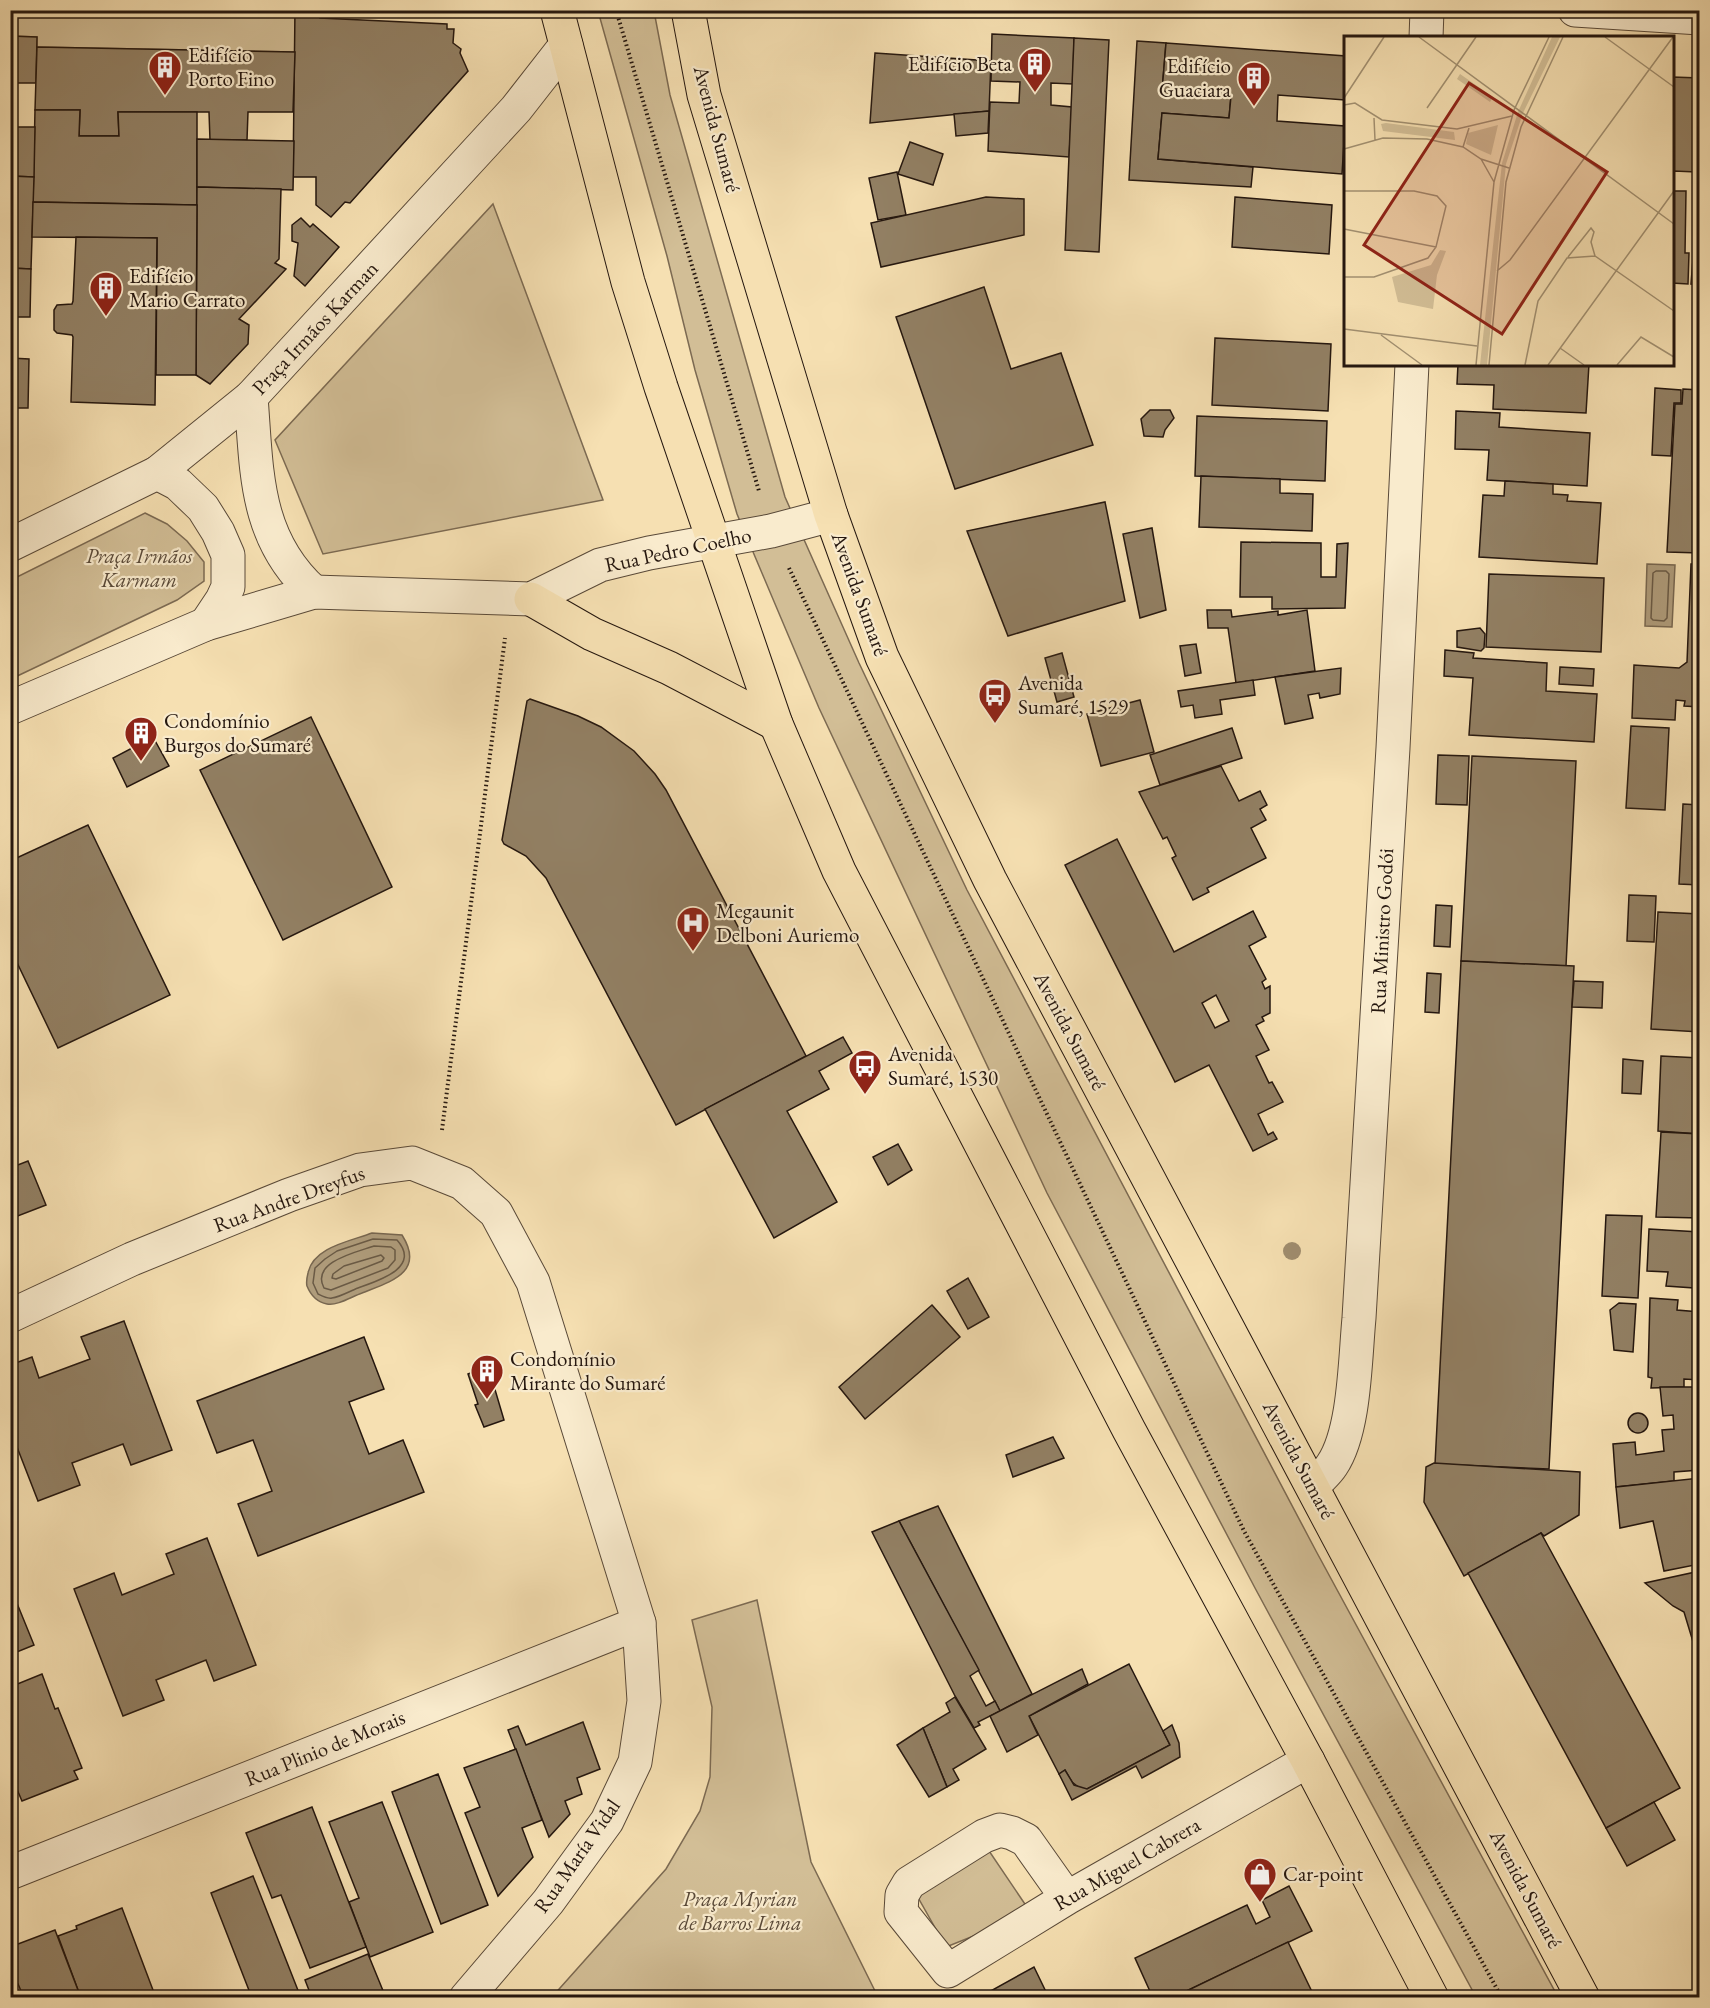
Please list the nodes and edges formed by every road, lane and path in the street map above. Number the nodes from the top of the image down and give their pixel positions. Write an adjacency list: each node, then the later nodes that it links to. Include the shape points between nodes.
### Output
1 (557, 10): 7 (main road)
2 (688, 10): 11 (main road, Avenida Sumaré, via 704,95)
3 (1427, 10): 6 (street)
4 (1575, 10): 5 (street)
5 (1700, 18)
6 (1426, 36)
7 (566, 45): 9 (street, Praça Irmãos Karman, via 516,109); 12 (main road, via 628,282)
8 (1412, 366): 21 (street, Rua Ministro Godói, via 1359,1318 1345,1438 1332,1465)
9 (251, 397): 10 (street, Praça Irmãos Karman); 14 (street, via 259,490 266,520 296,576)
10 (157, 473): 13 (street, Praça Irmãos Karman); 16 (street, via 178,484 203,508 228,555 228,587)
11 (831, 515): 12 (street, Rua Pedro Coelho); 21 (main road, Avenida Sumaré, via 882,657 990,880)
12 (714, 541): 15 (street, Rua Pedro Coelho, via 600,565); 18 (main road)
13 (10, 544)
14 (314, 592): 15 (street, Rua Pedro Coelho); 16 (street)
15 (521, 599): 18 (main road, via 662,664); 19 (path)
16 (206, 624): 17 (street)
17 (10, 708)
18 (776, 724): 23 (main road, via 839,871 1129,1430)
19 (437, 1173): 20 (street, Rua Andre Dreyfus, via 412,1163 360,1170 132,1259); 22 (street, Rua Andre Dreyfus, via 462,1184 496,1213 533,1282)
20 (10, 1316)
21 (1313, 1486): 28 (main road, Avenida Sumaré)
22 (639, 1623): 24 (street, Rua Plinio de Morais); 26 (street, Rua María Vidal, via 644,1701 635,1762 607,1821 548,1902)
23 (1308, 1761): 25 (street, Rua Miguel Cabrera); 27 (main road)
24 (10, 1873)
25 (1067, 1898): 25 (street, Rua Miguel Cabrera, via 948,1971 900,1912 909,1883 1000,1830 1026,1840)
26 (466, 1998)
27 (1432, 1998)
28 (1583, 1998)

